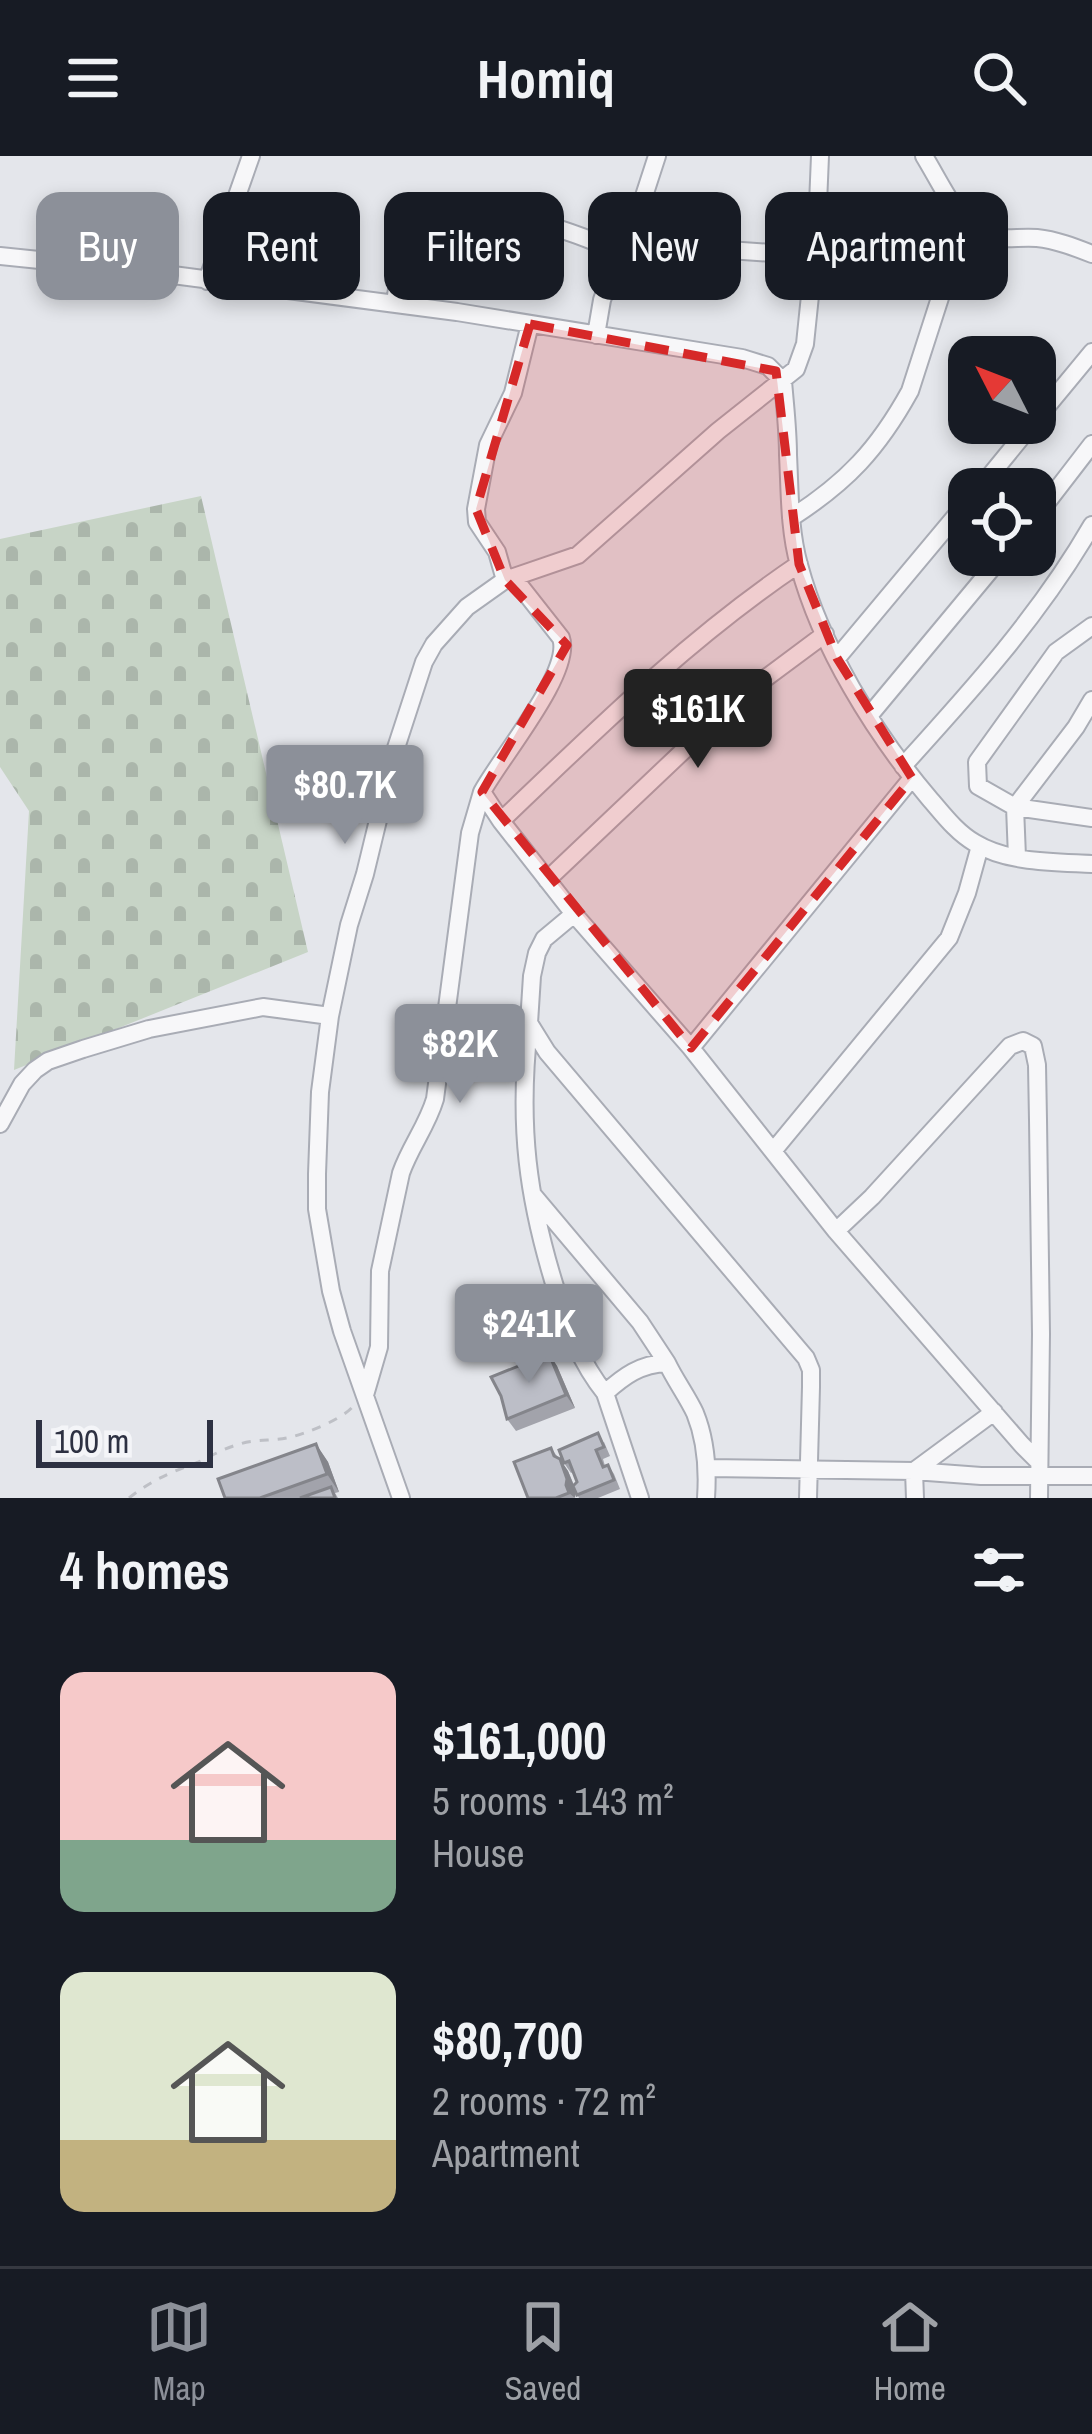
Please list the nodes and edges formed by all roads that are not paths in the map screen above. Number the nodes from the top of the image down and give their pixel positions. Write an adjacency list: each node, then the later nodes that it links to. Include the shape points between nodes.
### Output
1 (251, 156): 5 (street)
2 (657, 156): 6 (street)
3 (820, 156): 7 (street)
4 (924, 156): 8 (street)
5 (238, 192)
6 (647, 192)
7 (818, 192)
8 (946, 192)
9 (588, 238): 18 (street, via 539,223 480,219 452,226 411,256 399,273)
10 (1008, 238): 11 (street)
11 (1092, 254)
12 (0, 256): 13 (street)
13 (203, 280)
14 (360, 300): 18 (street)
15 (602, 300): 20 (street)
16 (810, 300): 22 (street, via 805,344)
17 (939, 300): 28 (street, via 897,415 863,462)
18 (395, 304): 19 (street)
19 (530, 324): 20 (street); 33 (street, via 513,393 488,445 476,508)
20 (596, 335): 22 (street, via 755,361)
21 (1092, 352): 23 (street)
22 (783, 381): 28 (street); 33 (street, via 578,555)
23 (1056, 395)
24 (1016, 444): 26 (street)
25 (1092, 444): 27 (street)
26 (996, 468)
27 (1056, 491)
28 (791, 518): 31 (street)
29 (948, 525): 36 (street)
30 (1092, 525): 39 (street, via 1022,630)
31 (799, 565): 35 (street); 43 (street, via 665,667)
32 (986, 576): 38 (street)
33 (509, 578): 40 (street, via 564,648 540,705); 49 (street, via 451,623 424,662)
34 (1092, 626): 41 (street, via 1056,652 977,762 978,786)
35 (825, 634): 36 (street); 47 (street, via 739,698)
36 (837, 658): 38 (street)
37 (1092, 700): 41 (street)
38 (869, 716): 39 (street)
39 (908, 772): 44 (street); 51 (street)
40 (482, 792): 43 (street); 58 (street, via 435,1099 401,1173 380,1270 379,1347)
41 (1015, 807): 42 (street); 45 (street)
42 (1092, 818)
43 (501, 820): 47 (street)
44 (980, 846): 45 (street); 53 (street, via 949,938)
45 (1017, 857): 46 (street)
46 (1092, 864)
47 (547, 880): 48 (street)
48 (574, 914): 50 (street, via 537,953); 51 (street)
49 (329, 1016): 52 (street, via 263,1007 83,1049 35,1070); 58 (street, via 317,1209 331,1291)
50 (529, 1023): 54 (street, via 524,1118); 62 (street, via 806,1358)
51 (691, 1048): 53 (street)
52 (0, 1124)
53 (774, 1150): 55 (street)
54 (532, 1195): 56 (street); 57 (street, via 573,1341)
55 (836, 1231): 59 (street); 61 (street, via 1010,1046 1033,1046)
56 (667, 1363): 57 (street, via 640,1367); 60 (street, via 694,1411)
57 (605, 1393): 66 (street)
58 (364, 1396): 65 (street)
59 (994, 1412): 61 (street); 63 (street)
60 (708, 1468): 62 (street); 67 (street)
61 (1038, 1468): 63 (street, via 981,1476); 64 (street); 70 (street)
62 (809, 1469): 63 (street); 68 (street)
63 (914, 1471): 69 (street)
64 (1092, 1476)
65 (401, 1498)
66 (640, 1498)
67 (706, 1498)
68 (808, 1498)
69 (915, 1498)
70 (1039, 1498)

